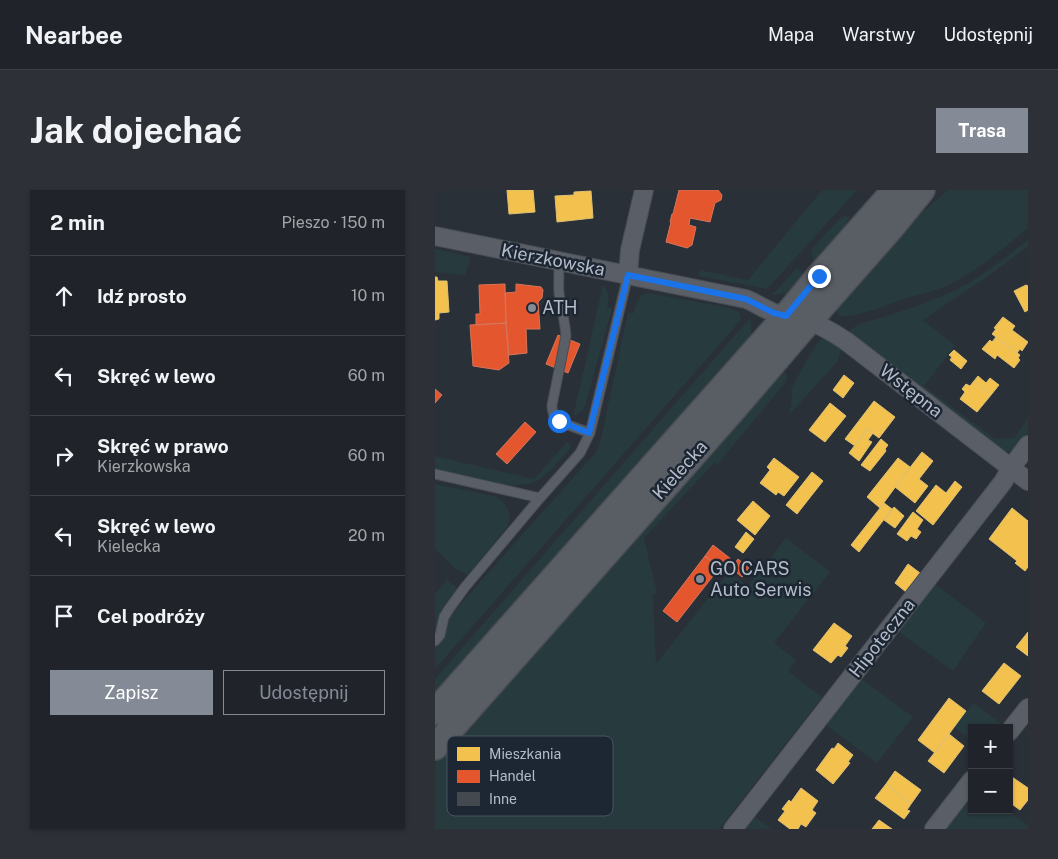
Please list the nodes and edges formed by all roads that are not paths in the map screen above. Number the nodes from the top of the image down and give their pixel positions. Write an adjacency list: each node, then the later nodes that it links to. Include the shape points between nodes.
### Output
1 (644, 190): 6 (street, via 630,250)
2 (895, 190): 7 (main road, Kielecka, via 819,276)
3 (922, 190): 7 (main road, Kielecka, via 891,228)
4 (435, 236): 5 (street, Kierzkowska)
5 (558, 262): 6 (street, Kierzkowska); 8 (lane, via 566,336 552,411 559,421)
6 (628, 275): 7 (street, Kierzkowska, via 746,299 774,313); 8 (lane)
7 (797, 319): 10 (street, Wstępna, via 822,327 846,341); 16 (main road, Kielecka); 18 (main road, Kielecka, via 732,411)
8 (589, 433): 13 (lane, via 580,453)
9 (1028, 445): 10 (street, Hipoteczna)
10 (1011, 468): 12 (street, Wstępna); 20 (street, Hipoteczna)
11 (435, 474): 13 (lane)
12 (1028, 481)
13 (540, 498): 14 (lane, via 465,587 444,617)
14 (435, 642)
15 (1028, 708): 17 (street)
16 (435, 712)
17 (1013, 727)
18 (435, 747)
19 (968, 785): 21 (street)
20 (733, 829)
21 (934, 829)

